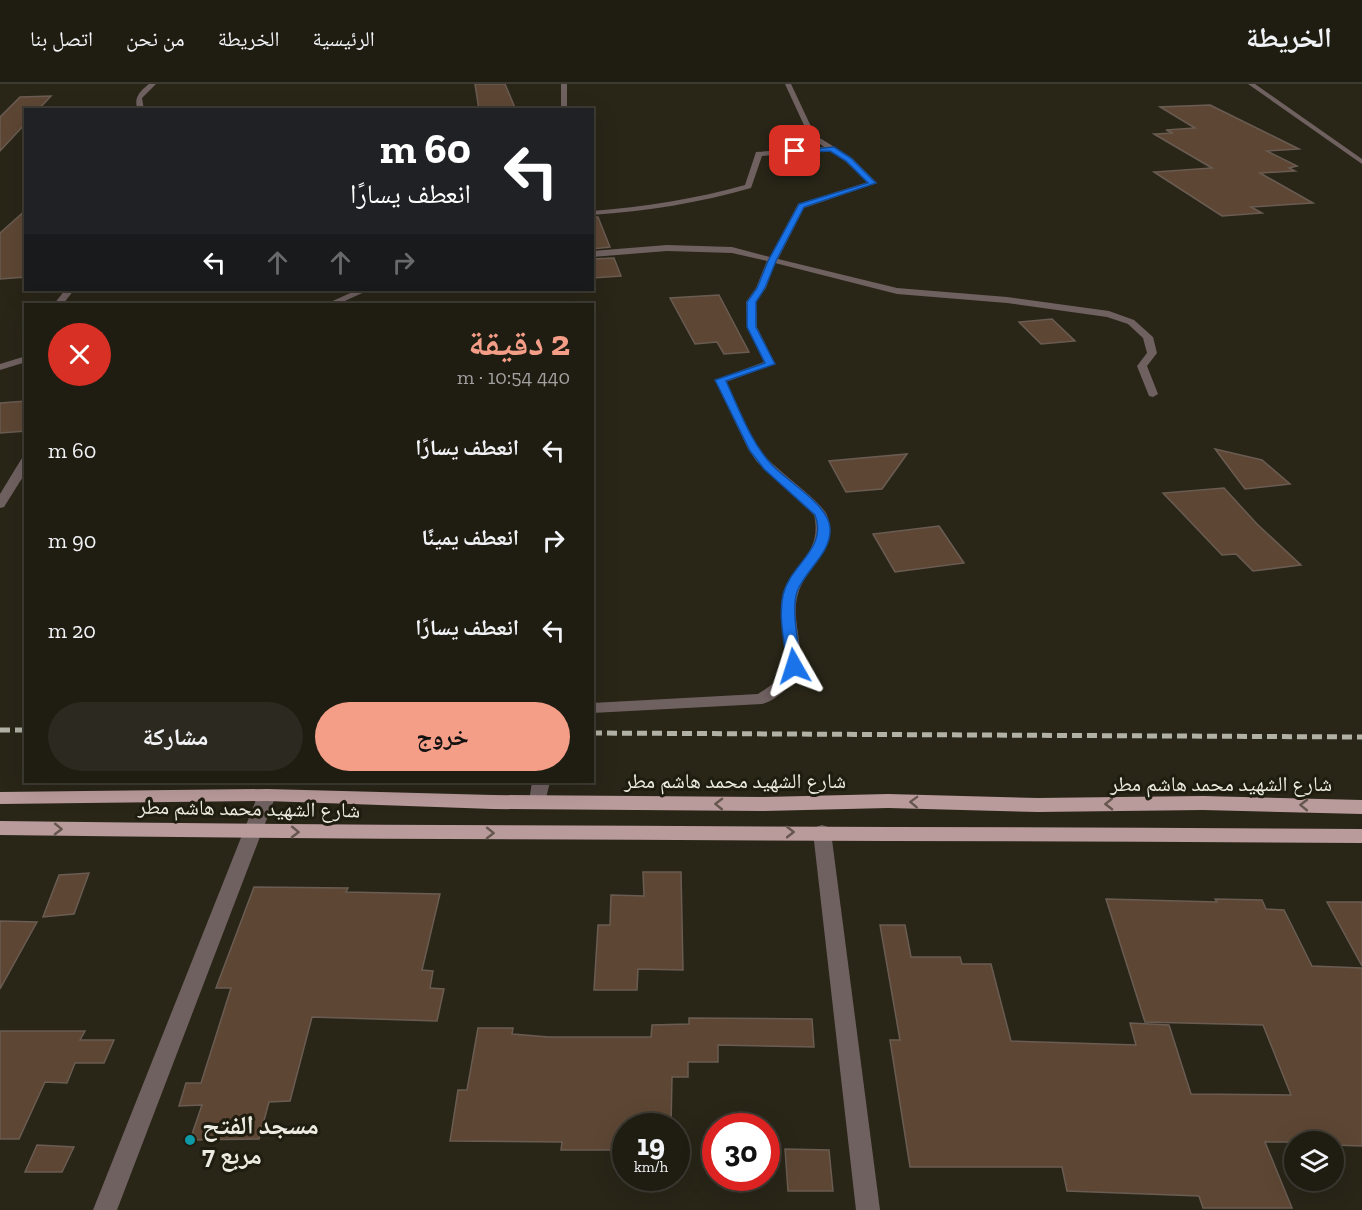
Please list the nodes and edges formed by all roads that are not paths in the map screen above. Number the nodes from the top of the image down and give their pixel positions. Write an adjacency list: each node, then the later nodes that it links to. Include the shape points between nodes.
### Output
1 (153, 84): 5 (street, via 139,97)
2 (564, 84): 6 (street)
3 (788, 84): 7 (street, via 812,136)
4 (1251, 84): 8 (street)
5 (140, 108)
6 (564, 108)
7 (832, 148): 9 (street, via 759,154 748,186 717,196 664,208); 11 (street, via 873,183 801,206)
8 (1362, 162)
9 (594, 213)
10 (594, 254): 11 (street, via 708,248 748,253)
11 (772, 261): 20 (street, via 897,291 1109,314 1131,322 1148,337 1152,353 1142,366); 23 (street, via 751,302 752,327 770,364 720,380 757,454 820,514 824,525 825,536 819,549 790,594 794,666 781,686 762,699)
12 (68, 291): 14 (street)
13 (362, 291): 15 (street)
14 (59, 303)
15 (333, 303)
16 (24, 348): 18 (street)
17 (24, 359): 18 (street)
18 (13, 362): 19 (street)
19 (0, 367)
20 (1153, 394)
21 (24, 464): 22 (street)
22 (0, 504)
23 (594, 708)
24 (541, 783): 27 (street)
25 (267, 795): 26 (main road, شارع الشهيد محمد هاشم مطر); 27 (main road, شارع الشهيد محمد هاشم مطر); 30 (street)
26 (0, 798)
27 (538, 801): 28 (main road, شارع الشهيد محمد هاشم مطر, one-way to 27)
28 (1362, 807)
29 (0, 828): 30 (main road, شارع الشهيد محمد هاشم مطر, one-way to 30)
30 (252, 831): 31 (main road, شارع الشهيد محمد هاشم مطر, one-way to 31); 33 (street)
31 (822, 832): 32 (main road, شارع الشهيد محمد هاشم مطر); 34 (street)
32 (1362, 836)
33 (105, 1210)
34 (868, 1210)

